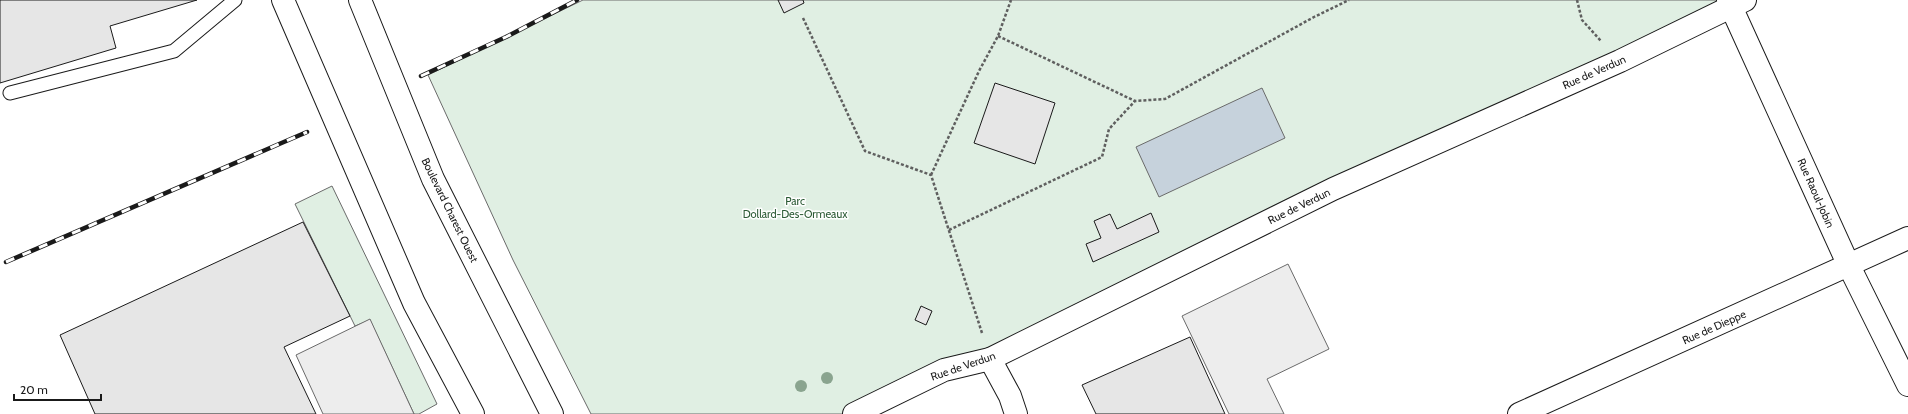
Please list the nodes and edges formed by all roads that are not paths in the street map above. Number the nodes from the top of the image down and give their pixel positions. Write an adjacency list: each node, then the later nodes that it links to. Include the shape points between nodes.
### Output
1 (235, 0): 5 (lane, via 174,51)
2 (283, 0): 10 (street, via 414,303)
3 (360, 0): 11 (street, Boulevard Charest Ouest, via 433,178)
4 (1735, 2): 7 (street, Rue Raoul-Jobin); 8 (street, Rue de Verdun, via 1620,61 1333,189)
5 (10, 93)
6 (1908, 238): 7 (street, Rue de Dieppe)
7 (1849, 266): 9 (street, Rue Raoul-Jobin); 14 (street, Rue de Dieppe)
8 (990, 359): 12 (street, Rue de Verdun, via 944,370); 13 (street, via 1010,396)
9 (1908, 385)
10 (473, 414)
11 (552, 414)
12 (854, 414)
13 (1016, 414)
14 (1519, 414)

